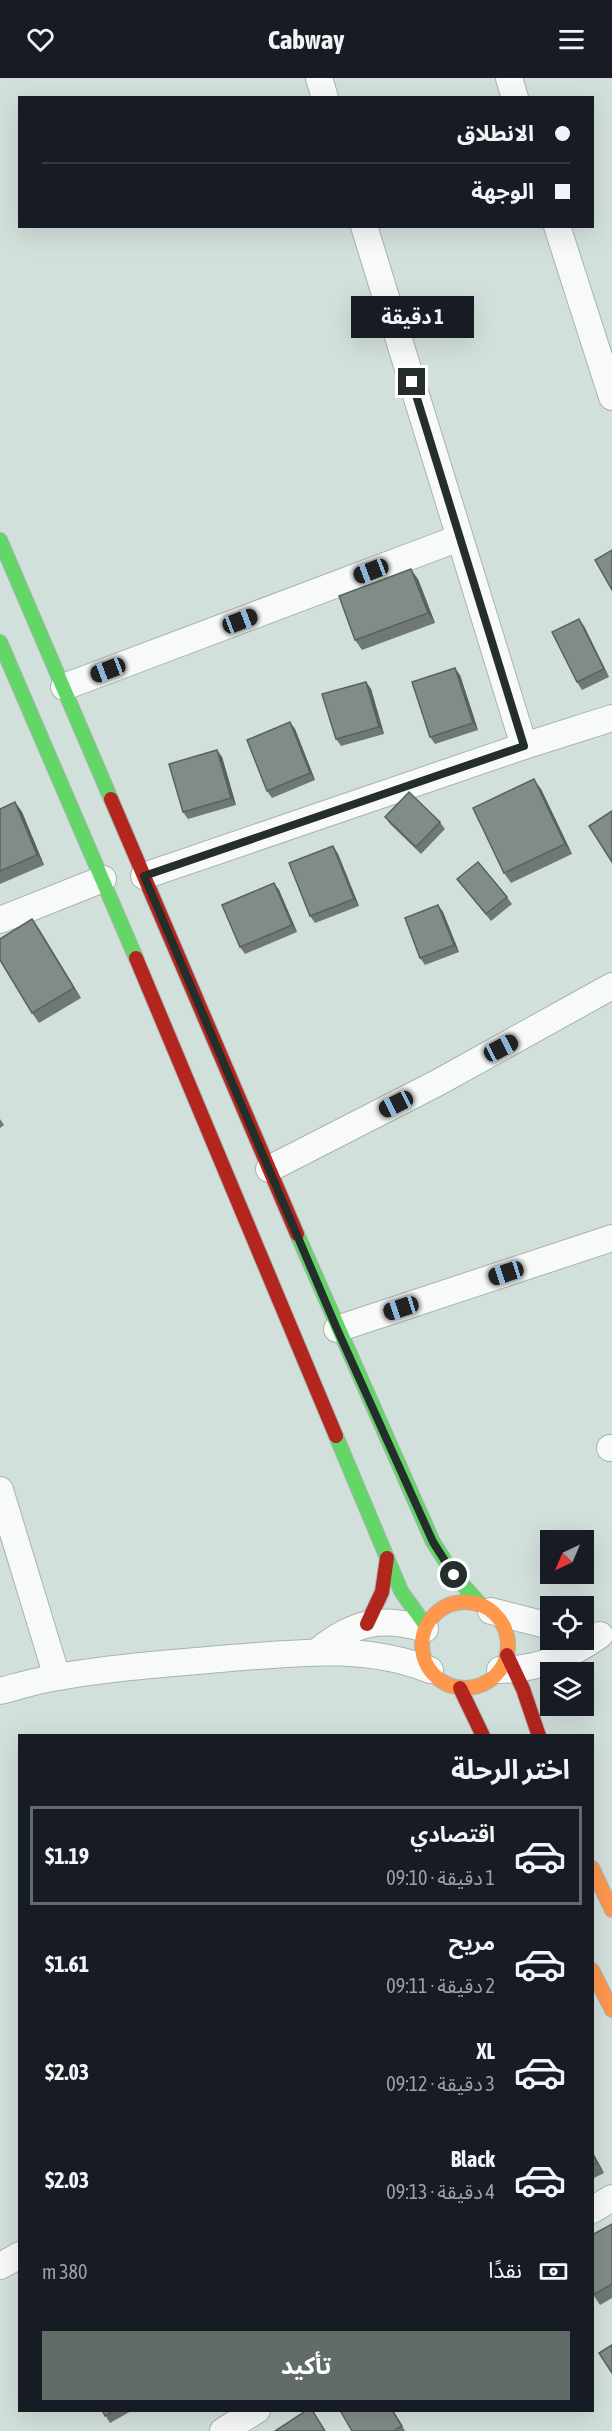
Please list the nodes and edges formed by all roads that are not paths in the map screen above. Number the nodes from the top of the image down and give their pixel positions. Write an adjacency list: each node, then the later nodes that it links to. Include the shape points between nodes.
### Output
1 (319, 78): 3 (street)
2 (509, 78): 4 (street)
3 (324, 96)
4 (514, 96)
5 (365, 228): 8 (street)
6 (558, 228): 7 (street)
7 (612, 398)
8 (459, 538): 11 (street); 13 (street)
9 (0, 540): 11 (street)
10 (0, 642): 15 (street)
11 (64, 687): 14 (street)
12 (612, 718): 13 (street)
13 (524, 746): 14 (street)
14 (144, 876): 18 (street)
15 (103, 879): 16 (street); 22 (street)
16 (0, 920)
17 (612, 987): 18 (street)
18 (269, 1169): 20 (street)
19 (612, 1238): 20 (street)
20 (337, 1329): 23 (street, via 433,1542 454,1575)
21 (0, 1490): 31 (street)
22 (387, 1558): 25 (street, via 382,1593); 26 (street, via 401,1591)
23 (486, 1608): 24 (street); 26 (street, via 465,1602 449,1605 436,1613); 29 (street, via 502,1623 508,1639)
24 (540, 1623)
25 (367, 1624): 26 (street, via 386,1621); 28 (street, via 349,1630)
26 (426, 1627): 30 (street, via 422,1650)
27 (598, 1634): 29 (street, via 553,1661)
28 (318, 1651): 30 (street, via 380,1655); 31 (street)
29 (507, 1665): 32 (street, via 483,1684); 35 (street)
30 (430, 1670): 32 (street)
31 (57, 1677): 33 (street)
32 (460, 1688): 34 (street)
33 (0, 1691)
34 (482, 1734)
35 (538, 1734)
36 (594, 1872): 37 (street)
37 (612, 1910)
38 (594, 1974): 39 (street)
39 (612, 2010)
40 (612, 2198): 41 (street)
41 (594, 2209)
42 (18, 2256): 43 (street)
43 (0, 2266)
44 (254, 2412): 45 (street)
45 (223, 2431)

